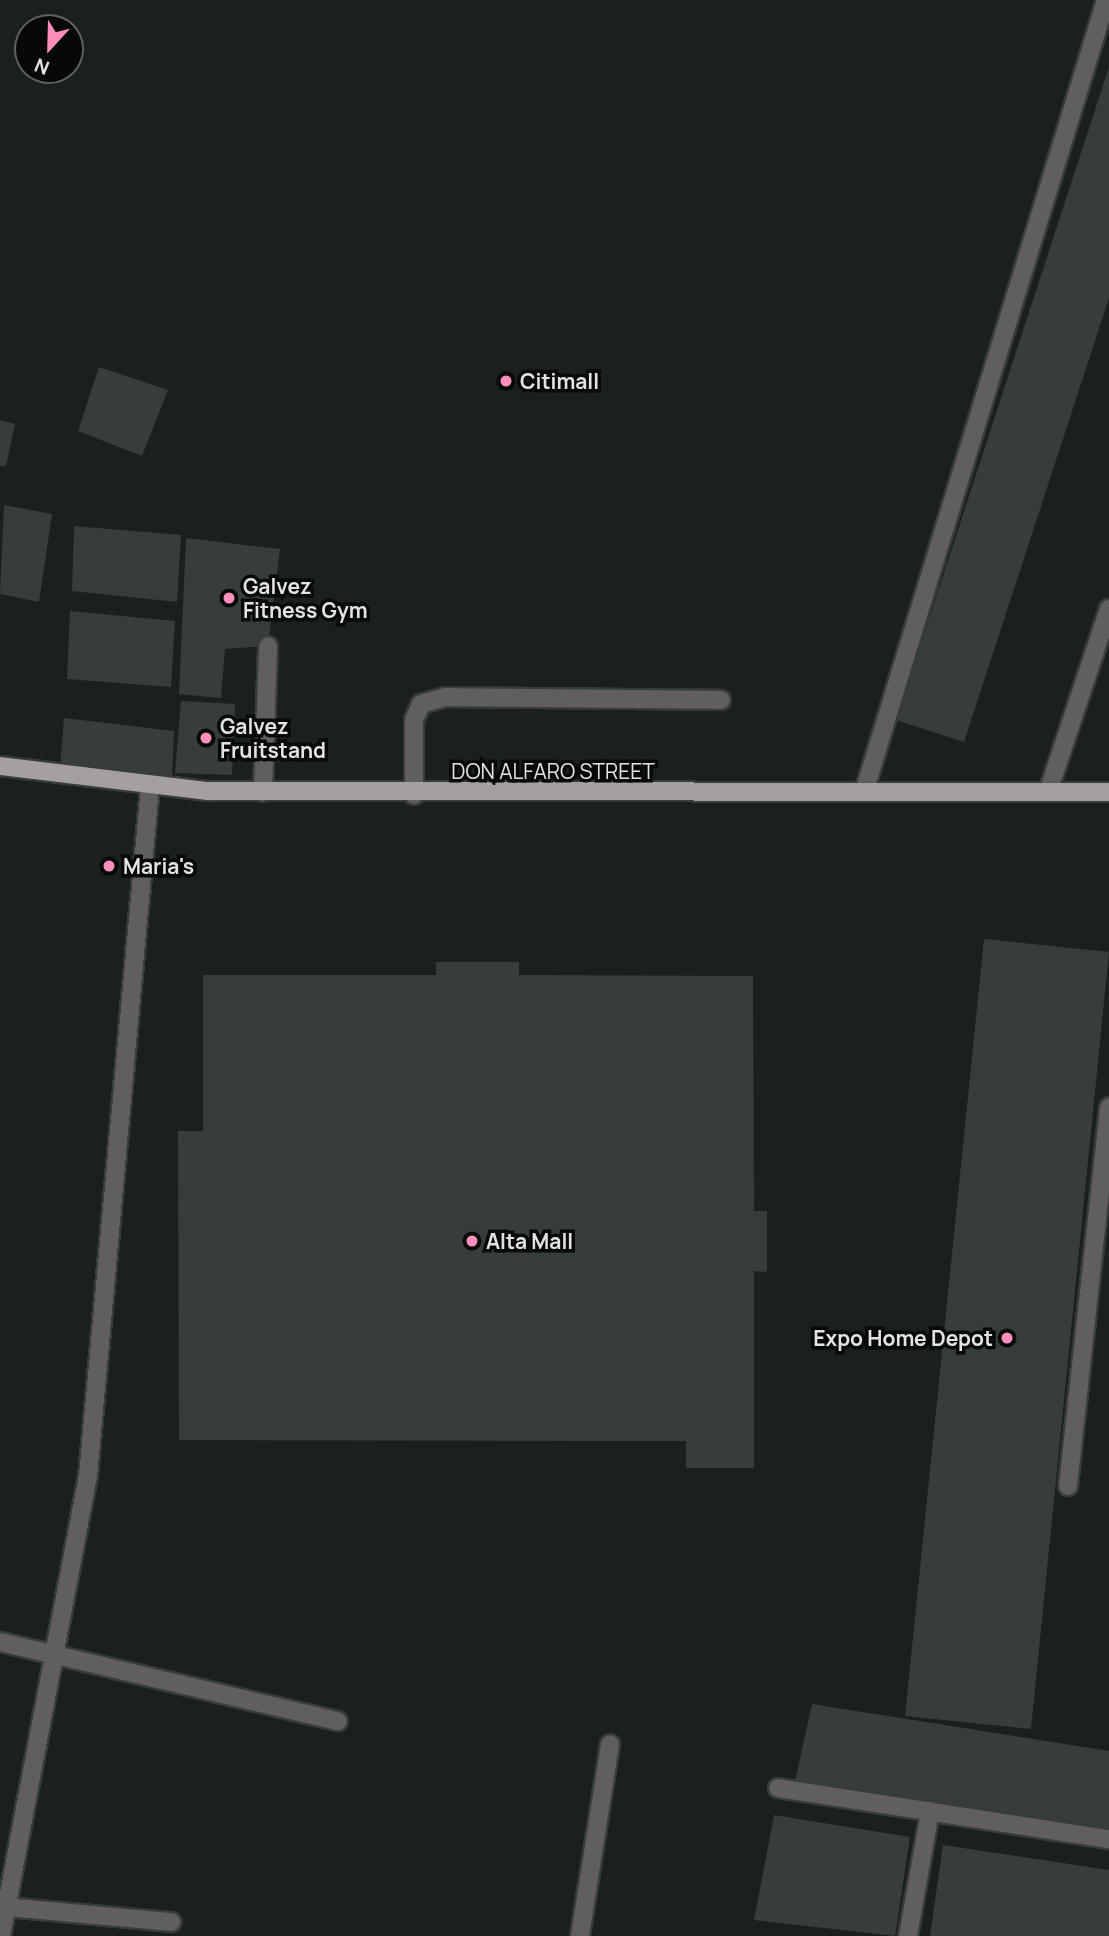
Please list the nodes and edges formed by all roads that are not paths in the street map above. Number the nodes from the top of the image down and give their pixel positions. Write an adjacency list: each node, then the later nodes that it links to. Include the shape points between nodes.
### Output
1 (1106, 0): 8 (street)
2 (1109, 609): 9 (street)
3 (268, 646): 7 (street)
4 (721, 700): 11 (street, via 445,698 421,704 414,720)
5 (0, 766): 6 (main road, DON ALFARO STREET)
6 (150, 787): 7 (main road, DON ALFARO STREET); 15 (street, via 88,1476)
7 (262, 792): 11 (main road, DON ALFARO STREET)
8 (864, 792): 9 (main road, DON ALFARO STREET); 11 (main road, DON ALFARO STREET)
9 (1048, 792): 10 (main road, DON ALFARO STREET)
10 (1109, 792)
11 (414, 795)
12 (1109, 1107): 13 (street)
13 (1068, 1486)
14 (0, 1642): 15 (street)
15 (57, 1657): 16 (street); 21 (street)
16 (338, 1721)
17 (610, 1744): 24 (street)
18 (778, 1788): 19 (street)
19 (930, 1811): 20 (street); 25 (street)
20 (1109, 1839)
21 (6, 1907): 22 (street); 23 (street)
22 (171, 1922)
23 (1, 1936)
24 (580, 1936)
25 (908, 1936)

